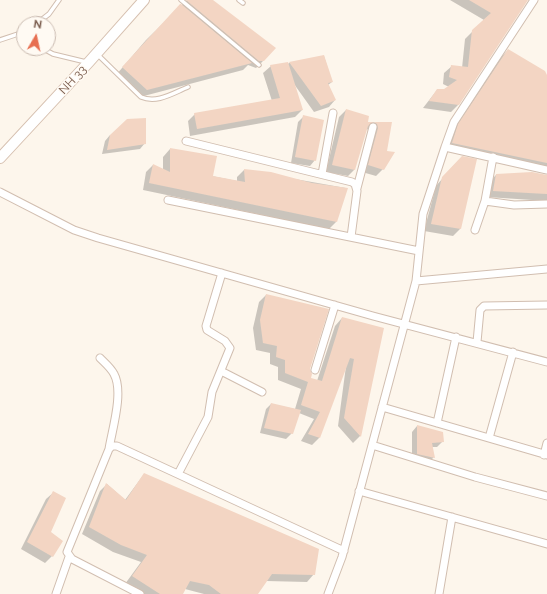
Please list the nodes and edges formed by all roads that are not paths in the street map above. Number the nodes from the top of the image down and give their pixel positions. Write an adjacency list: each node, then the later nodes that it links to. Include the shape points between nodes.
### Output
1 (59, 0): 5 (lane)
2 (144, 0): 8 (main road, NH 33)
3 (181, 0): 11 (lane)
4 (534, 0): 16 (street, via 454,122)
5 (46, 16)
6 (16, 35): 7 (lane)
7 (0, 40)
8 (97, 54): 10 (main road, NH 33); 12 (lane, via 141,97 148,100 157,100)
9 (56, 55): 10 (lane)
10 (89, 62): 18 (main road, NH 33)
11 (259, 65)
12 (188, 87)
13 (333, 113): 20 (street)
14 (372, 127): 21 (street)
15 (186, 141): 20 (street)
16 (445, 147): 17 (street); 28 (street, via 424,214)
17 (493, 157): 19 (street); 24 (street)
18 (0, 158)
19 (547, 170)
20 (322, 174): 21 (street, via 348,181)
21 (357, 188): 27 (street)
22 (0, 192): 30 (street, via 74,230)
23 (168, 200): 27 (street)
24 (485, 201): 25 (street, via 514,206); 26 (street)
25 (547, 204)
26 (475, 230)
27 (352, 237): 28 (street)
28 (419, 251): 31 (street)
29 (547, 269): 31 (street)
30 (222, 273): 32 (street); 41 (street, via 206,326 207,330 229,344 229,352)
31 (416, 281): 34 (street)
32 (335, 305): 34 (street); 40 (street)
33 (547, 305): 36 (street, via 484,306 480,310)
34 (405, 325): 35 (street); 43 (street)
35 (456, 337): 36 (street); 44 (street)
36 (477, 342): 37 (street)
37 (513, 352): 39 (street); 45 (street)
38 (100, 358): 48 (street, via 115,375 118,388)
39 (547, 362)
40 (315, 370)
41 (221, 371): 42 (street); 50 (street, via 212,392 208,417)
42 (262, 392)
43 (382, 407): 44 (street); 47 (street)
44 (437, 423): 45 (street)
45 (489, 438): 49 (street)
46 (547, 443): 49 (street)
47 (372, 445): 51 (street); 52 (street, via 475,478)
48 (109, 449): 50 (street, via 117,446); 56 (street, via 68,547)
49 (546, 455)
50 (178, 474): 55 (street)
51 (359, 491): 53 (street); 55 (street)
52 (547, 496)
53 (452, 517): 54 (street); 60 (street)
54 (547, 544)
55 (344, 551): 59 (street)
56 (69, 557): 57 (street); 58 (street)
57 (56, 594)
58 (140, 594)
59 (328, 594)
60 (439, 594)

